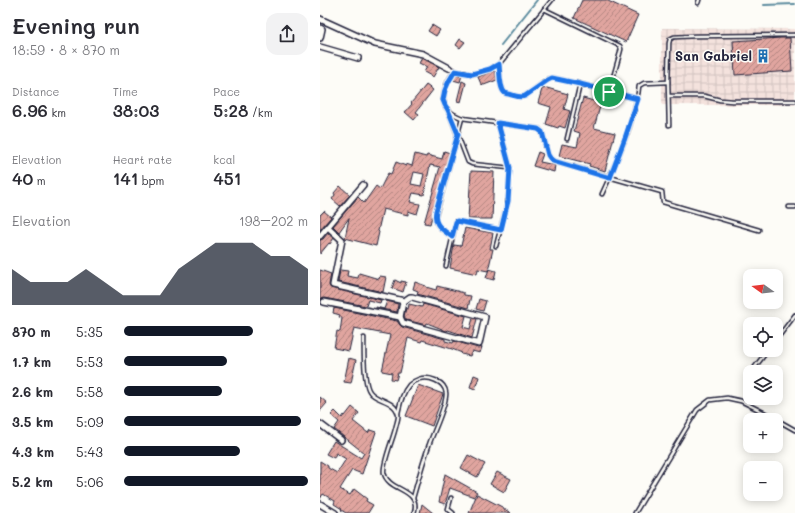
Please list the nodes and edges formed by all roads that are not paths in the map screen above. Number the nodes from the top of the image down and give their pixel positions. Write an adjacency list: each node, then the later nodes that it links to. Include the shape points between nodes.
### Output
1 (552, 0): 2 (lane)
2 (544, 9): 9 (lane); 14 (lane, via 620,46)
3 (320, 19): 10 (street, via 375,44 423,54)
4 (320, 28): 6 (street)
5 (795, 35): 12 (lane, via 695,36 670,39)
6 (320, 38)
7 (320, 47): 8 (street)
8 (358, 58)
9 (499, 64): 11 (lane, via 472,74); 13 (lane, via 504,91 518,97 525,96 551,78)
10 (449, 68): 11 (lane)
11 (455, 71): 18 (lane, via 444,97)
12 (668, 82): 15 (lane); 16 (lane, via 641,84)
13 (580, 84): 14 (lane); 23 (lane)
14 (609, 92): 16 (lane)
15 (669, 96): 17 (lane, via 704,96 732,101); 21 (lane)
16 (638, 99): 25 (lane)
17 (795, 101)
18 (448, 110): 19 (lane); 22 (lane)
19 (462, 118): 20 (lane); 22 (lane)
20 (498, 123): 24 (lane); 25 (lane, via 541,130 548,155 553,161)
21 (669, 125)
22 (458, 134): 24 (lane, via 468,162); 34 (lane, via 435,218 437,224)
23 (567, 139)
24 (510, 168): 31 (lane, via 508,201)
25 (610, 178): 27 (lane); 32 (lane, via 662,192 663,202)
26 (363, 185): 30 (street)
27 (602, 194)
28 (789, 207): 29 (lane)
29 (795, 207)
30 (328, 227): 33 (street); 37 (street, via 342,240 333,285)
31 (501, 230): 34 (lane, via 457,221); 35 (lane)
32 (759, 230)
33 (320, 236)
34 (452, 237): 36 (lane)
35 (496, 246)
36 (446, 266)
37 (404, 301): 40 (street); 40 (street, via 412,297 485,317 479,344 404,323)
38 (324, 302): 40 (street)
39 (795, 315): 41 (lane)
40 (400, 316)
41 (783, 331)
42 (364, 338): 45 (lane, via 366,385 369,392 389,403)
43 (763, 357): 44 (lane)
44 (757, 365)
45 (398, 414): 49 (lane, via 384,472 386,478); 49 (lane, via 405,390 414,381 425,378 439,382 445,388 445,400)
46 (320, 424): 48 (street)
47 (795, 430): 55 (lane, via 741,401 728,398 710,400 697,410)
48 (341, 440)
49 (413, 498): 53 (lane, via 416,503)
50 (451, 498): 54 (lane, via 448,510)
51 (320, 504): 52 (street)
52 (335, 513)
53 (414, 513)
54 (453, 513)
55 (635, 513)

